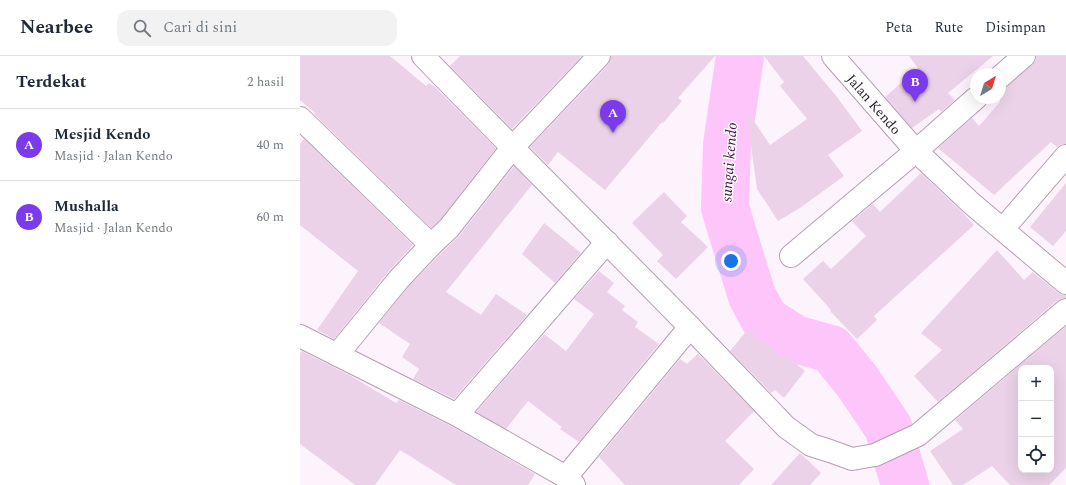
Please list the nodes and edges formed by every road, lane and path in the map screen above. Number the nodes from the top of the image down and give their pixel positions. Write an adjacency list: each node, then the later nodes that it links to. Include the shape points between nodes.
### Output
1 (423, 56): 8 (street)
2 (599, 56): 8 (street)
3 (833, 56): 9 (street, Jalan Kendo)
4 (1024, 56): 5 (street)
5 (1006, 72)
6 (970, 103): 9 (street)
7 (300, 118): 13 (street)
8 (512, 148): 12 (street); 13 (street, via 449,228)
9 (916, 151): 11 (street, Jalan Kendo, via 970,203); 14 (street)
10 (1066, 156): 11 (street)
11 (1003, 229): 15 (street, Jalan Kendo)
12 (607, 242): 17 (street); 20 (street)
13 (431, 245): 19 (street, via 394,285)
14 (791, 256)
15 (1066, 283)
16 (1066, 310): 17 (street, via 918,435 875,454 852,459 811,445 786,427)
17 (690, 327): 21 (street, via 638,390)
18 (300, 336): 19 (street)
19 (337, 355): 20 (street)
20 (457, 415): 21 (street)
21 (570, 481)

